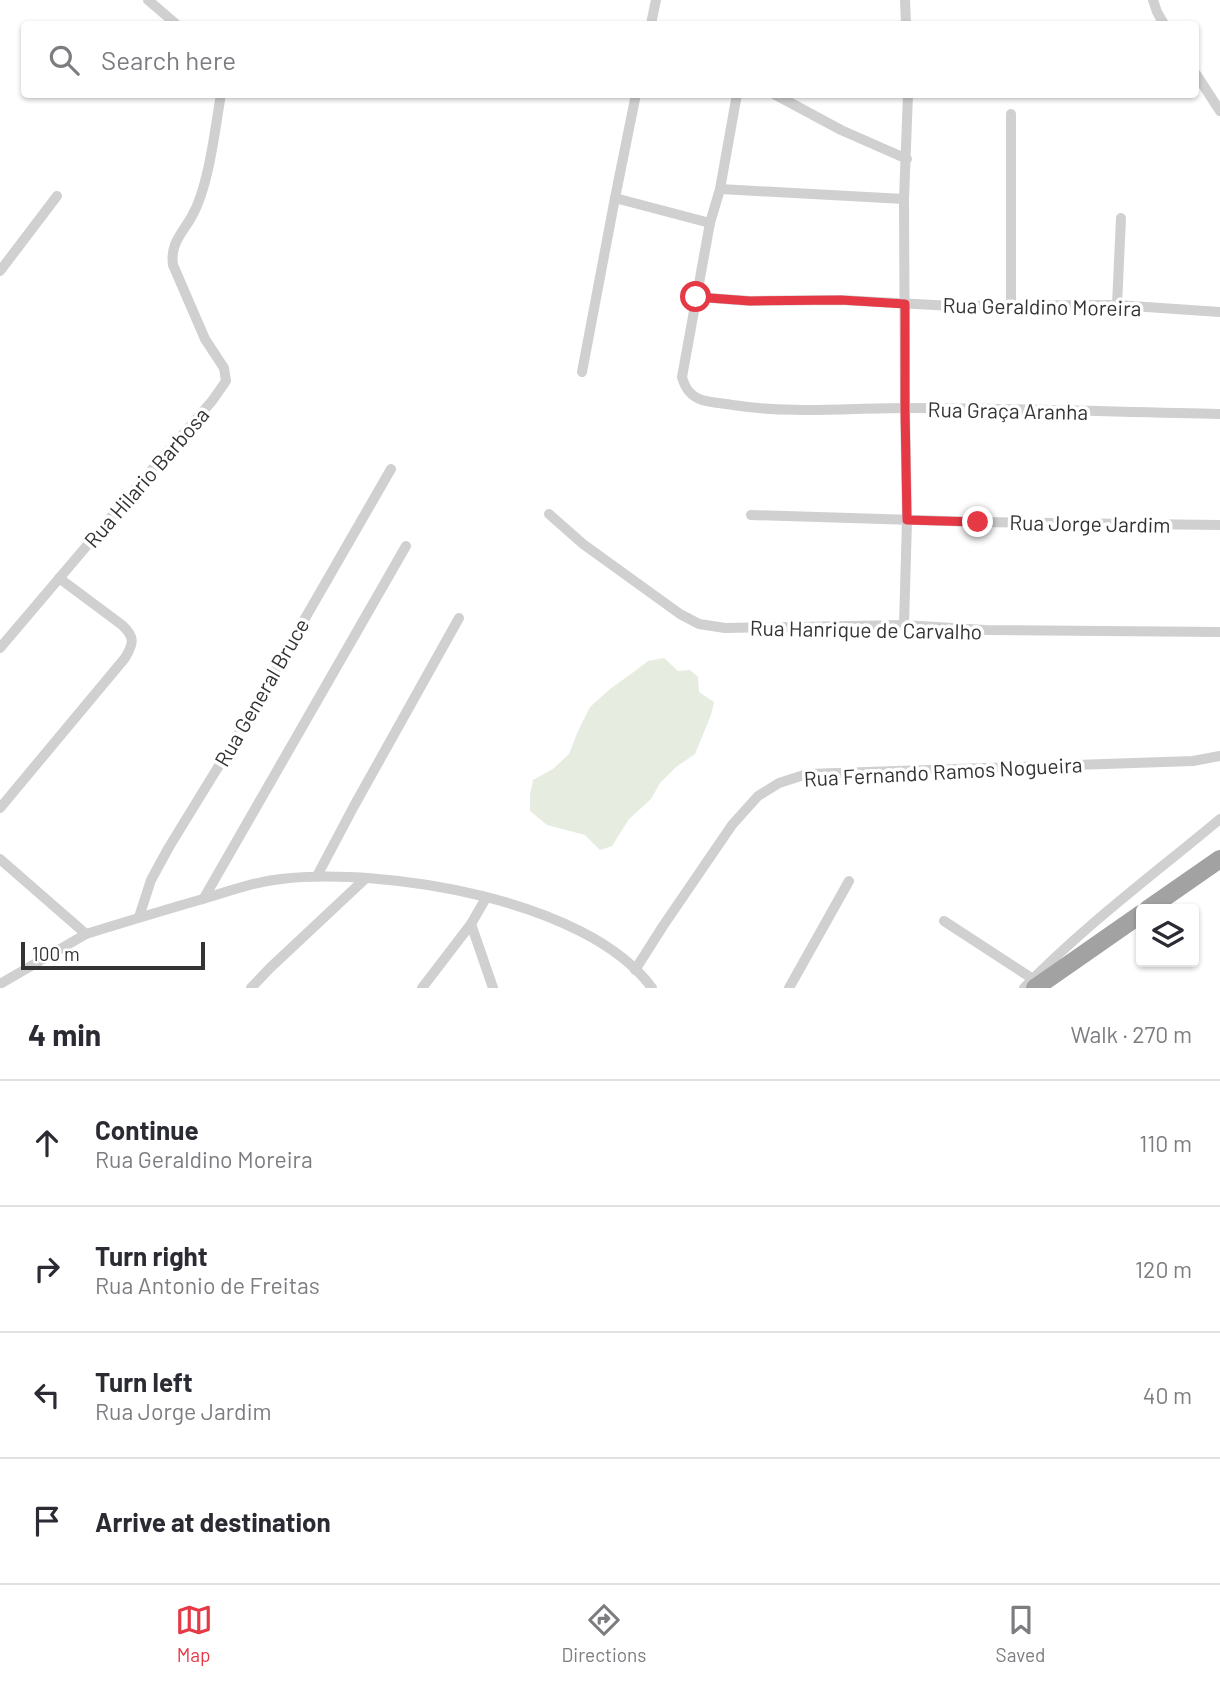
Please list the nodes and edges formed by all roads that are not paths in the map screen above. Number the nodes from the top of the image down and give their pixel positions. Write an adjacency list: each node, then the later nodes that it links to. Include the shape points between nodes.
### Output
1 (148, 0): 5 (street)
2 (656, 0): 6 (street)
3 (905, 0): 7 (street)
4 (1153, 0): 8 (street)
5 (172, 21)
6 (652, 21)
7 (906, 21)
8 (1162, 21)
9 (1199, 80): 15 (street)
10 (220, 98): 39 (street, Rua Hilario Barbosa, via 200,198 172,254 226,381)
11 (635, 98): 20 (street)
12 (736, 98): 18 (street)
13 (781, 98): 17 (street)
14 (908, 98): 17 (street)
15 (1220, 111)
16 (1011, 114): 28 (street)
17 (907, 159): 21 (street)
18 (720, 189): 21 (street); 23 (street)
19 (57, 196): 24 (street)
20 (615, 198): 23 (street); 30 (street)
21 (904, 199): 26 (street)
22 (1121, 218): 27 (street)
23 (710, 223): 25 (street)
24 (0, 271)
25 (696, 297): 26 (street, Rua Geraldino Moreira); 31 (street, Rua Graça Aranha, via 682,377 685,388 700,399 794,410)
26 (905, 304): 28 (street, Rua Geraldino Moreira); 31 (street)
27 (1117, 305): 28 (street, Rua Geraldino Moreira); 29 (street, Rua Geraldino Moreira)
28 (1011, 306)
29 (1220, 312)
30 (582, 372)
31 (905, 408): 32 (street, Rua Graça Aranha); 36 (street)
32 (1220, 414)
33 (391, 470): 56 (street, Rua General Bruce, via 169,847 151,880)
34 (549, 514): 41 (street, Rua Hanrique de Carvalho, via 592,551 699,624 724,628)
35 (751, 516): 36 (street, Rua Jorge Jardim)
36 (907, 520): 37 (street, Rua Jorge Jardim); 41 (street)
37 (1220, 525)
38 (406, 546): 52 (street)
39 (59, 578): 43 (street, Rua Hilario Barbosa); 45 (street, via 129,631 132,645)
40 (459, 618): 49 (street)
41 (904, 625): 42 (street, Rua Hanrique de Carvalho)
42 (1220, 632)
43 (0, 648)
44 (1220, 756): 60 (street, Rua Fernando Ramos Nogueira, via 1192,761 807,774 779,783 758,796 732,825)
45 (0, 808)
46 (1220, 818): 61 (street, via 1071,942)
47 (0, 859): 59 (street)
48 (1220, 859): 54 (highway)
49 (317, 876): 50 (street); 52 (street, via 278,879)
50 (366, 878): 53 (street, via 415,882); 63 (street)
51 (849, 881): 67 (street)
52 (204, 898): 56 (street)
53 (486, 898): 58 (street); 60 (street, via 531,909 587,934)
54 (1155, 904)
55 (1136, 917): 61 (highway)
56 (139, 918): 59 (street)
57 (944, 921): 61 (street)
58 (471, 924): 64 (street); 65 (street)
59 (86, 934): 62 (street)
60 (635, 970): 66 (street)
61 (1034, 983): 68 (street)
62 (0, 984)
63 (251, 988)
64 (422, 988)
65 (493, 988)
66 (652, 988)
67 (789, 988)
68 (1024, 988)

